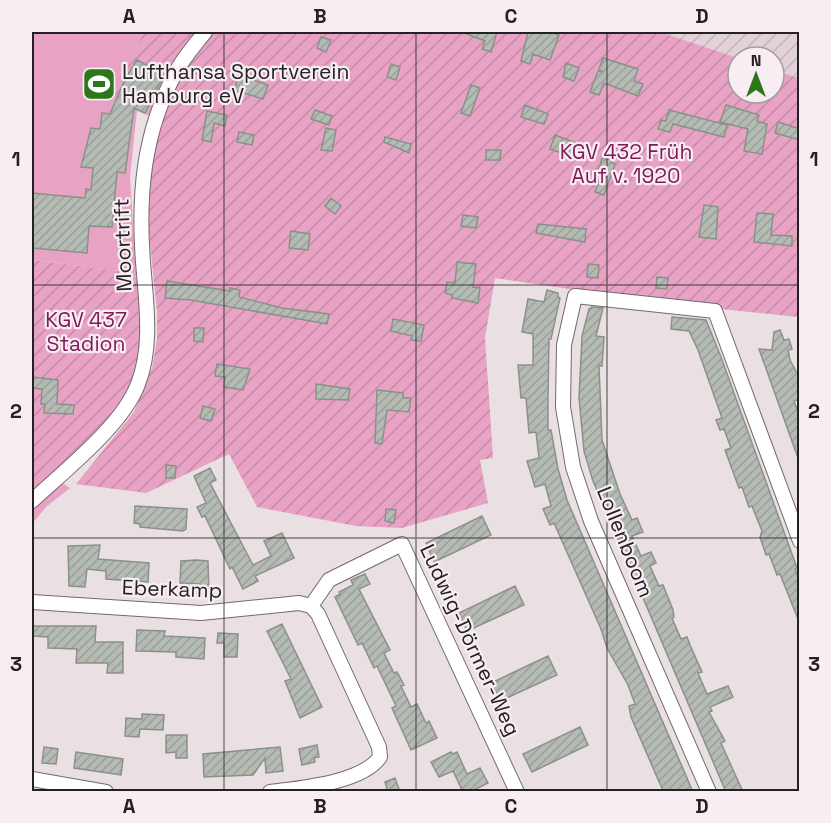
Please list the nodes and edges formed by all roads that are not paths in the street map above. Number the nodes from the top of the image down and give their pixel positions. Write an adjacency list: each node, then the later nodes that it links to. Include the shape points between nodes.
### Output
1 (204, 32): 2 (street, Moortrift, via 176,71 156,116 142,176 141,237 147,315 144,365 138,384 117,419)
2 (32, 501)
3 (800, 541): 10 (street, Lollenboom, via 715,311 574,296 564,345 563,407 573,467 591,521)
4 (32, 602): 5 (street, Eberkamp, via 201,613 298,603)
5 (311, 606): 8 (street, via 379,747 380,757 367,770 318,785); 9 (street, Ludwig-Dörmer-Weg, via 329,580 402,544)
6 (32, 779): 7 (street)
7 (106, 792)
8 (270, 792)
9 (517, 792)
10 (710, 792)

